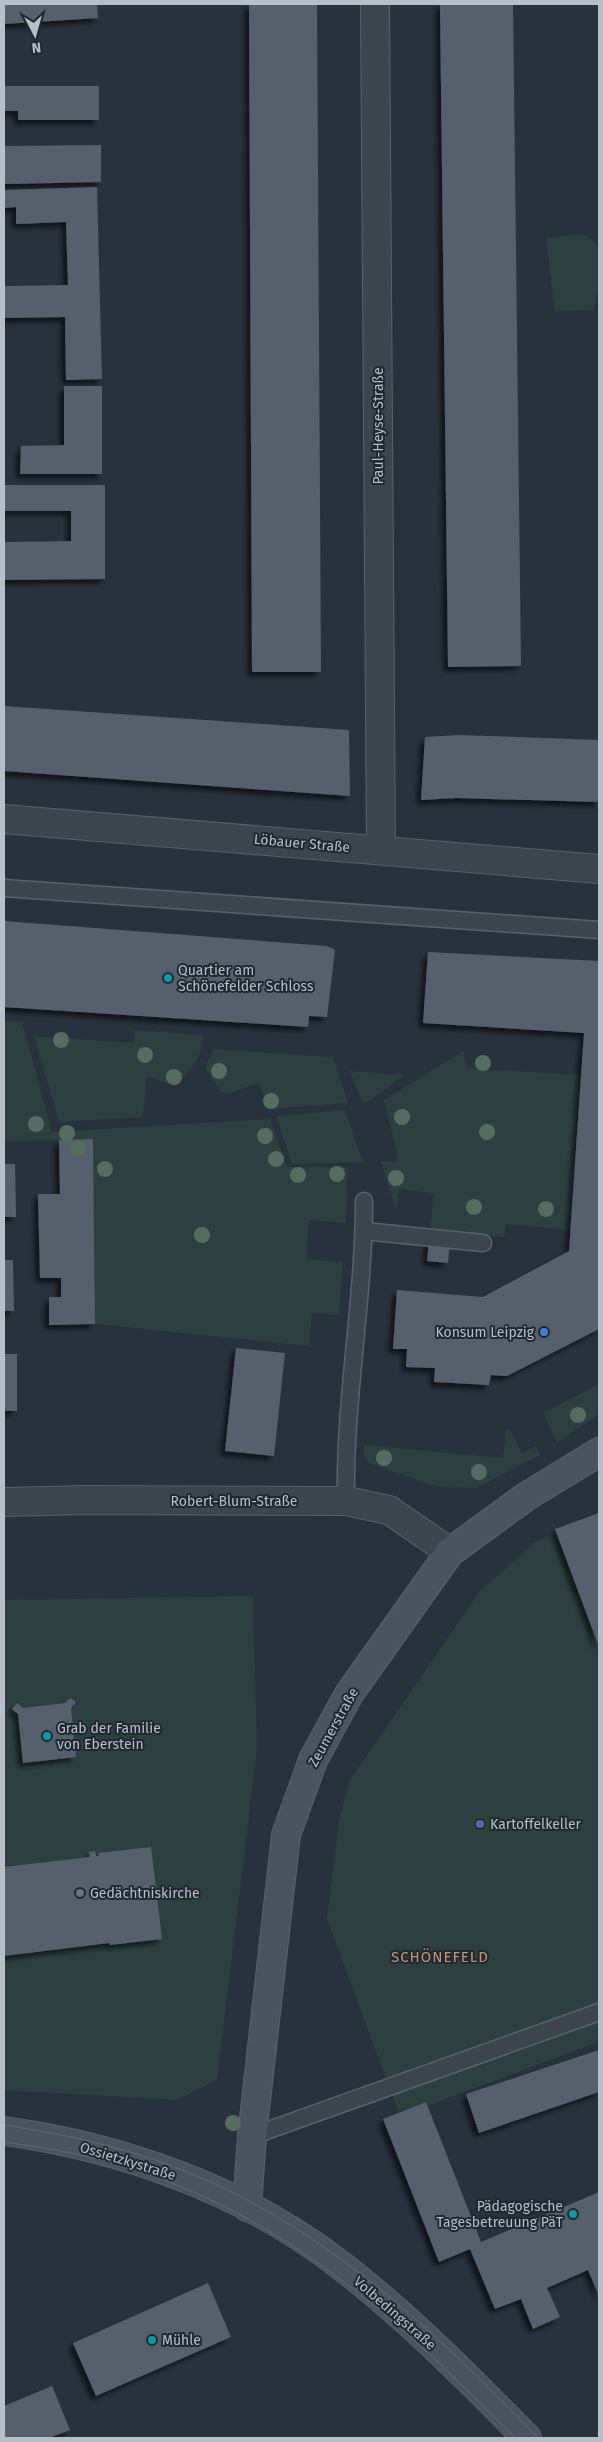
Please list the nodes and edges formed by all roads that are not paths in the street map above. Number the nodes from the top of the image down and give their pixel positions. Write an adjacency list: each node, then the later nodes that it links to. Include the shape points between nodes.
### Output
1 (375, 4): 3 (street, Paul-Heyse-Straße)
2 (4, 819): 3 (street, Löbauer Straße)
3 (381, 849): 4 (street, Löbauer Straße)
4 (599, 869)
5 (4, 888): 6 (lane)
6 (599, 930)
7 (364, 1201): 8 (lane)
8 (364, 1231): 9 (lane); 11 (lane)
9 (483, 1243)
10 (599, 1452): 13 (main road, Zeumerstraße, via 527,1496)
11 (346, 1501): 12 (street, Robert-Blum-Straße); 13 (street, Robert-Blum-Straße, via 389,1510)
12 (4, 1502)
13 (450, 1552): 16 (main road, Zeumerstraße, via 349,1694 313,1760 286,1835)
14 (599, 2012): 16 (lane)
15 (4, 2131): 17 (main road, Ossietzkystraße, via 96,2148 194,2182)
16 (252, 2136): 17 (main road, Zeumerstraße)
17 (247, 2207): 18 (main road, Volbedingstraße, via 334,2261 403,2317)
18 (527, 2438)

